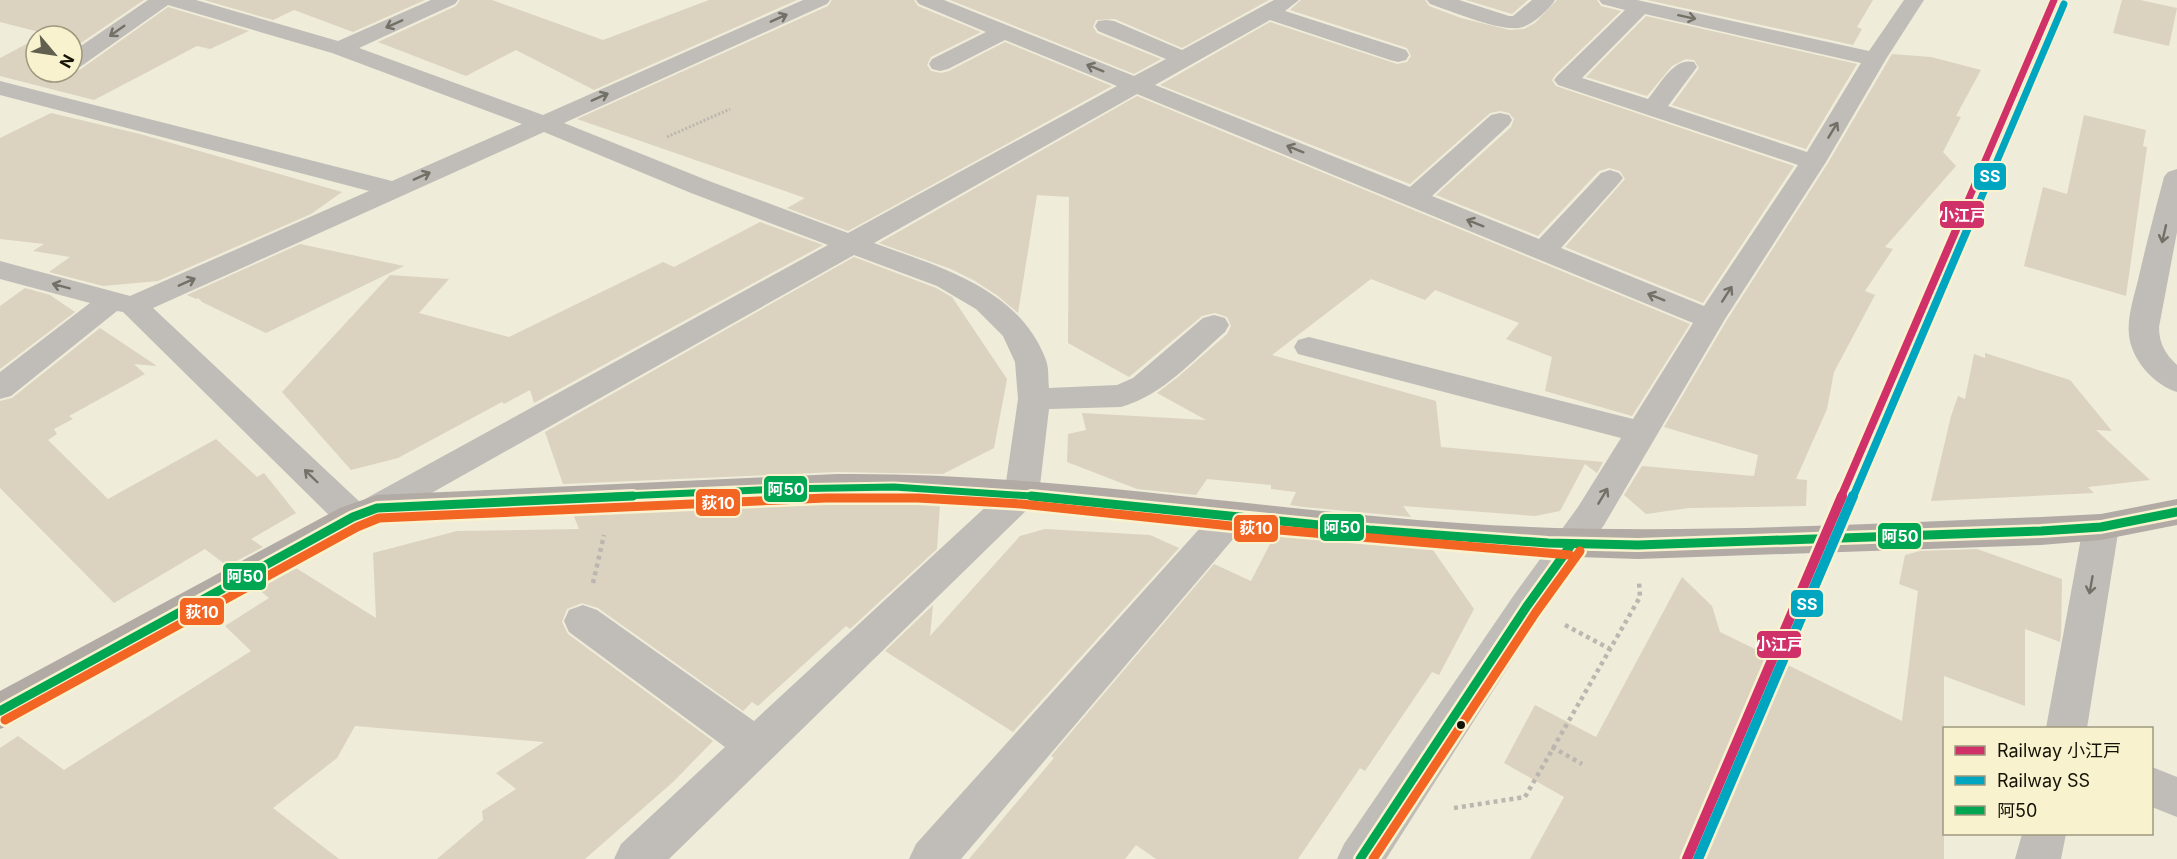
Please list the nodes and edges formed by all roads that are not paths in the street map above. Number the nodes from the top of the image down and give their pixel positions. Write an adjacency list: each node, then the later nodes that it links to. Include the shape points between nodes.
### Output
1 (162, 0): 15 (street, one-way to 15)
2 (173, 0): 14 (street)
3 (448, 0): 14 (street, one-way to 14)
4 (820, 0): 28 (street, one-way to 4)
5 (1437, 0): 6 (street, via 1507,22 1518,22)
6 (1545, 0)
7 (1610, 0): 11 (street)
8 (1914, 0): 18 (street)
9 (938, 2): 13 (street)
10 (1279, 6): 16 (street); 17 (street)
11 (1654, 6): 18 (street, one-way to 18); 25 (street, via 1566,80)
12 (1106, 26): 17 (street)
13 (1004, 32): 19 (street); 22 (street, one-way to 13)
14 (340, 48): 28 (street)
15 (84, 54)
16 (1398, 56)
17 (1184, 59): 22 (street)
18 (1875, 59): 29 (street, one-way to 18)
19 (940, 64)
20 (1686, 67): 25 (street)
21 (41, 84): 24 (street)
22 (1137, 85): 33 (street, one-way to 22); 34 (street)
23 (0, 88): 24 (street)
24 (26, 94): 26 (street); 32 (street)
25 (1653, 109): 29 (street)
26 (0, 112)
27 (1500, 120): 33 (street)
28 (543, 123): 32 (street, one-way to 28); 34 (street)
29 (1813, 162): 38 (street, one-way to 29)
30 (2177, 177): 41 (street, one-way to 41, via 2144,335 2159,368)
31 (1610, 178): 35 (street)
32 (393, 189): 37 (street, one-way to 32)
33 (1414, 198): 35 (street, one-way to 33)
34 (851, 243): 43 (street, via 947,280 986,303 1016,331 1031,362); 46 (street)
35 (1543, 251): 38 (street, one-way to 35)
36 (0, 270): 37 (street, one-way to 36)
37 (123, 303): 42 (street); 46 (street, one-way to 37)
38 (1710, 319): 44 (street)
39 (1214, 325): 43 (street, via 1144,386 1122,396)
40 (1310, 347): 44 (street)
41 (2177, 381)
42 (0, 388)
43 (1034, 399): 45 (street)
44 (1641, 432): 50 (street, one-way to 44)
45 (1022, 494): 46 (main road, via 826,487); 48 (main road); 54 (street)
46 (365, 512): 52 (main road)
47 (2177, 512): 49 (main road)
48 (1232, 516): 50 (main road); 59 (street)
49 (2101, 527): 50 (main road, via 1638,546); 53 (street, one-way to 53)
50 (1571, 545): 60 (street)
51 (583, 621): 54 (street)
52 (0, 711)
53 (2066, 727)
54 (756, 746): 58 (street)
55 (2153, 788): 56 (street)
56 (2177, 797)
57 (2044, 835): 61 (street)
58 (637, 859)
59 (932, 859)
60 (1360, 859)
61 (2038, 859)

